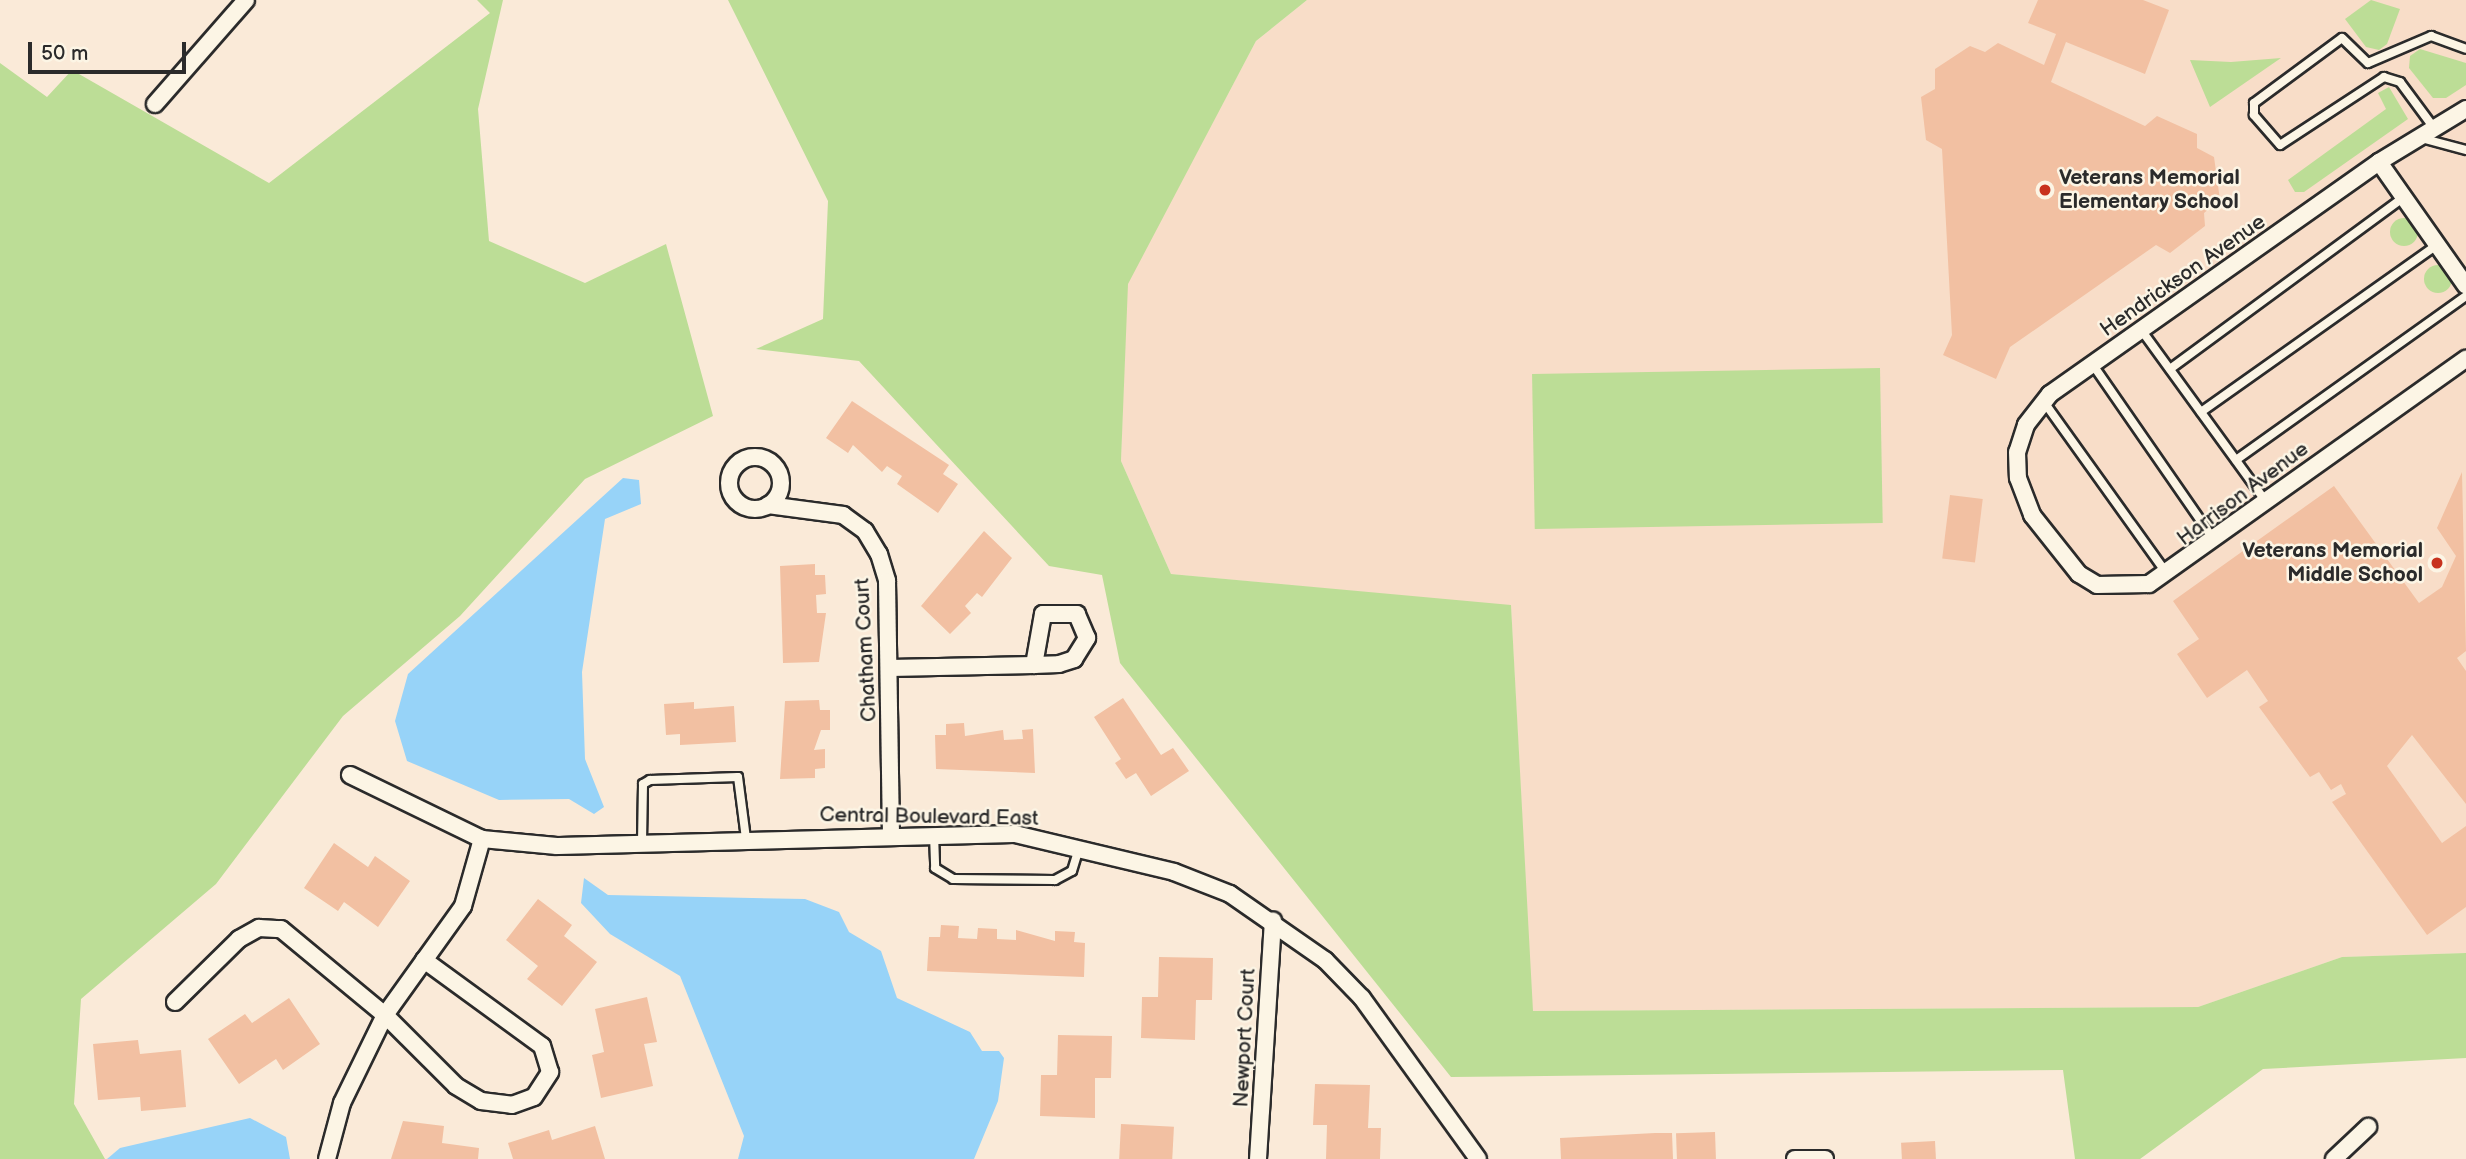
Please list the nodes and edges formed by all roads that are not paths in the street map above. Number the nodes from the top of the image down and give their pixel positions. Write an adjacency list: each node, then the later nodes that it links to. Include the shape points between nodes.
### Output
1 (246, 0): 3 (street)
2 (2466, 50): 5 (lane, via 2431,36 2368,63 2343,38 2254,103 2254,115 2280,145 2384,77 2400,82)
3 (155, 104)
4 (2466, 109): 5 (street, Hendrickson Avenue)
5 (2434, 128): 6 (street, Hendrickson Avenue)
6 (2418, 138): 7 (lane); 8 (street, Hendrickson Avenue)
7 (2466, 150)
8 (2379, 162): 9 (street); 13 (street, Hendrickson Avenue)
9 (2404, 197): 10 (street); 16 (lane)
10 (2437, 246): 11 (street); 18 (lane)
11 (2466, 286)
12 (2466, 296): 19 (lane)
13 (2142, 331): 15 (street, Hendrickson Avenue); 16 (lane)
14 (2466, 359): 20 (street, Harrison Avenue)
15 (2093, 365): 17 (street, Hendrickson Avenue); 23 (lane)
16 (2169, 369): 18 (lane)
17 (2044, 402): 22 (street, Hendrickson Avenue, via 2017,452 2018,478); 24 (lane)
18 (2201, 412): 19 (lane)
19 (2236, 460): 20 (lane)
20 (2267, 503): 23 (street, Harrison Avenue)
21 (768, 506): 26 (street, Chatham Court, via 844,514 865,531 887,581)
22 (2044, 529): 24 (street, Harrison Avenue, via 2079,574 2096,585 2149,584)
23 (2215, 541): 24 (street, Harrison Avenue)
24 (2168, 575)
25 (1034, 666): 26 (street)
26 (890, 668): 28 (street, Chatham Court)
27 (350, 775): 30 (street, Central Boulevard East)
28 (891, 833): 29 (street, Central Boulevard East); 31 (street, Central Boulevard East)
29 (934, 834): 33 (street, Central Boulevard East, via 1015,834); 33 (lane, via 935,868 953,879 1055,880 1072,871)
30 (482, 839): 32 (street, Central Boulevard East, via 557,846); 35 (street, via 463,905)
31 (746, 839): 32 (street, Central Boulevard East); 32 (lane, via 738,777 643,784)
32 (642, 842)
33 (1080, 845): 34 (street, Central Boulevard East, via 1174,872)
34 (1273, 920): 40 (street, Newport Court); 41 (street, Central Boulevard East, via 1362,998)
35 (425, 960): 37 (street); 37 (street, via 541,1046 550,1072 546,1084 534,1097 512,1105 481,1101 456,1086)
36 (175, 1002): 37 (street, via 239,939 259,928 281,929)
37 (385, 1015): 39 (street, via 342,1103)
38 (2368, 1127): 44 (street)
39 (327, 1159)
40 (1258, 1159)
41 (1478, 1159)
42 (1795, 1159): 43 (street)
43 (1825, 1159)
44 (2334, 1159)

